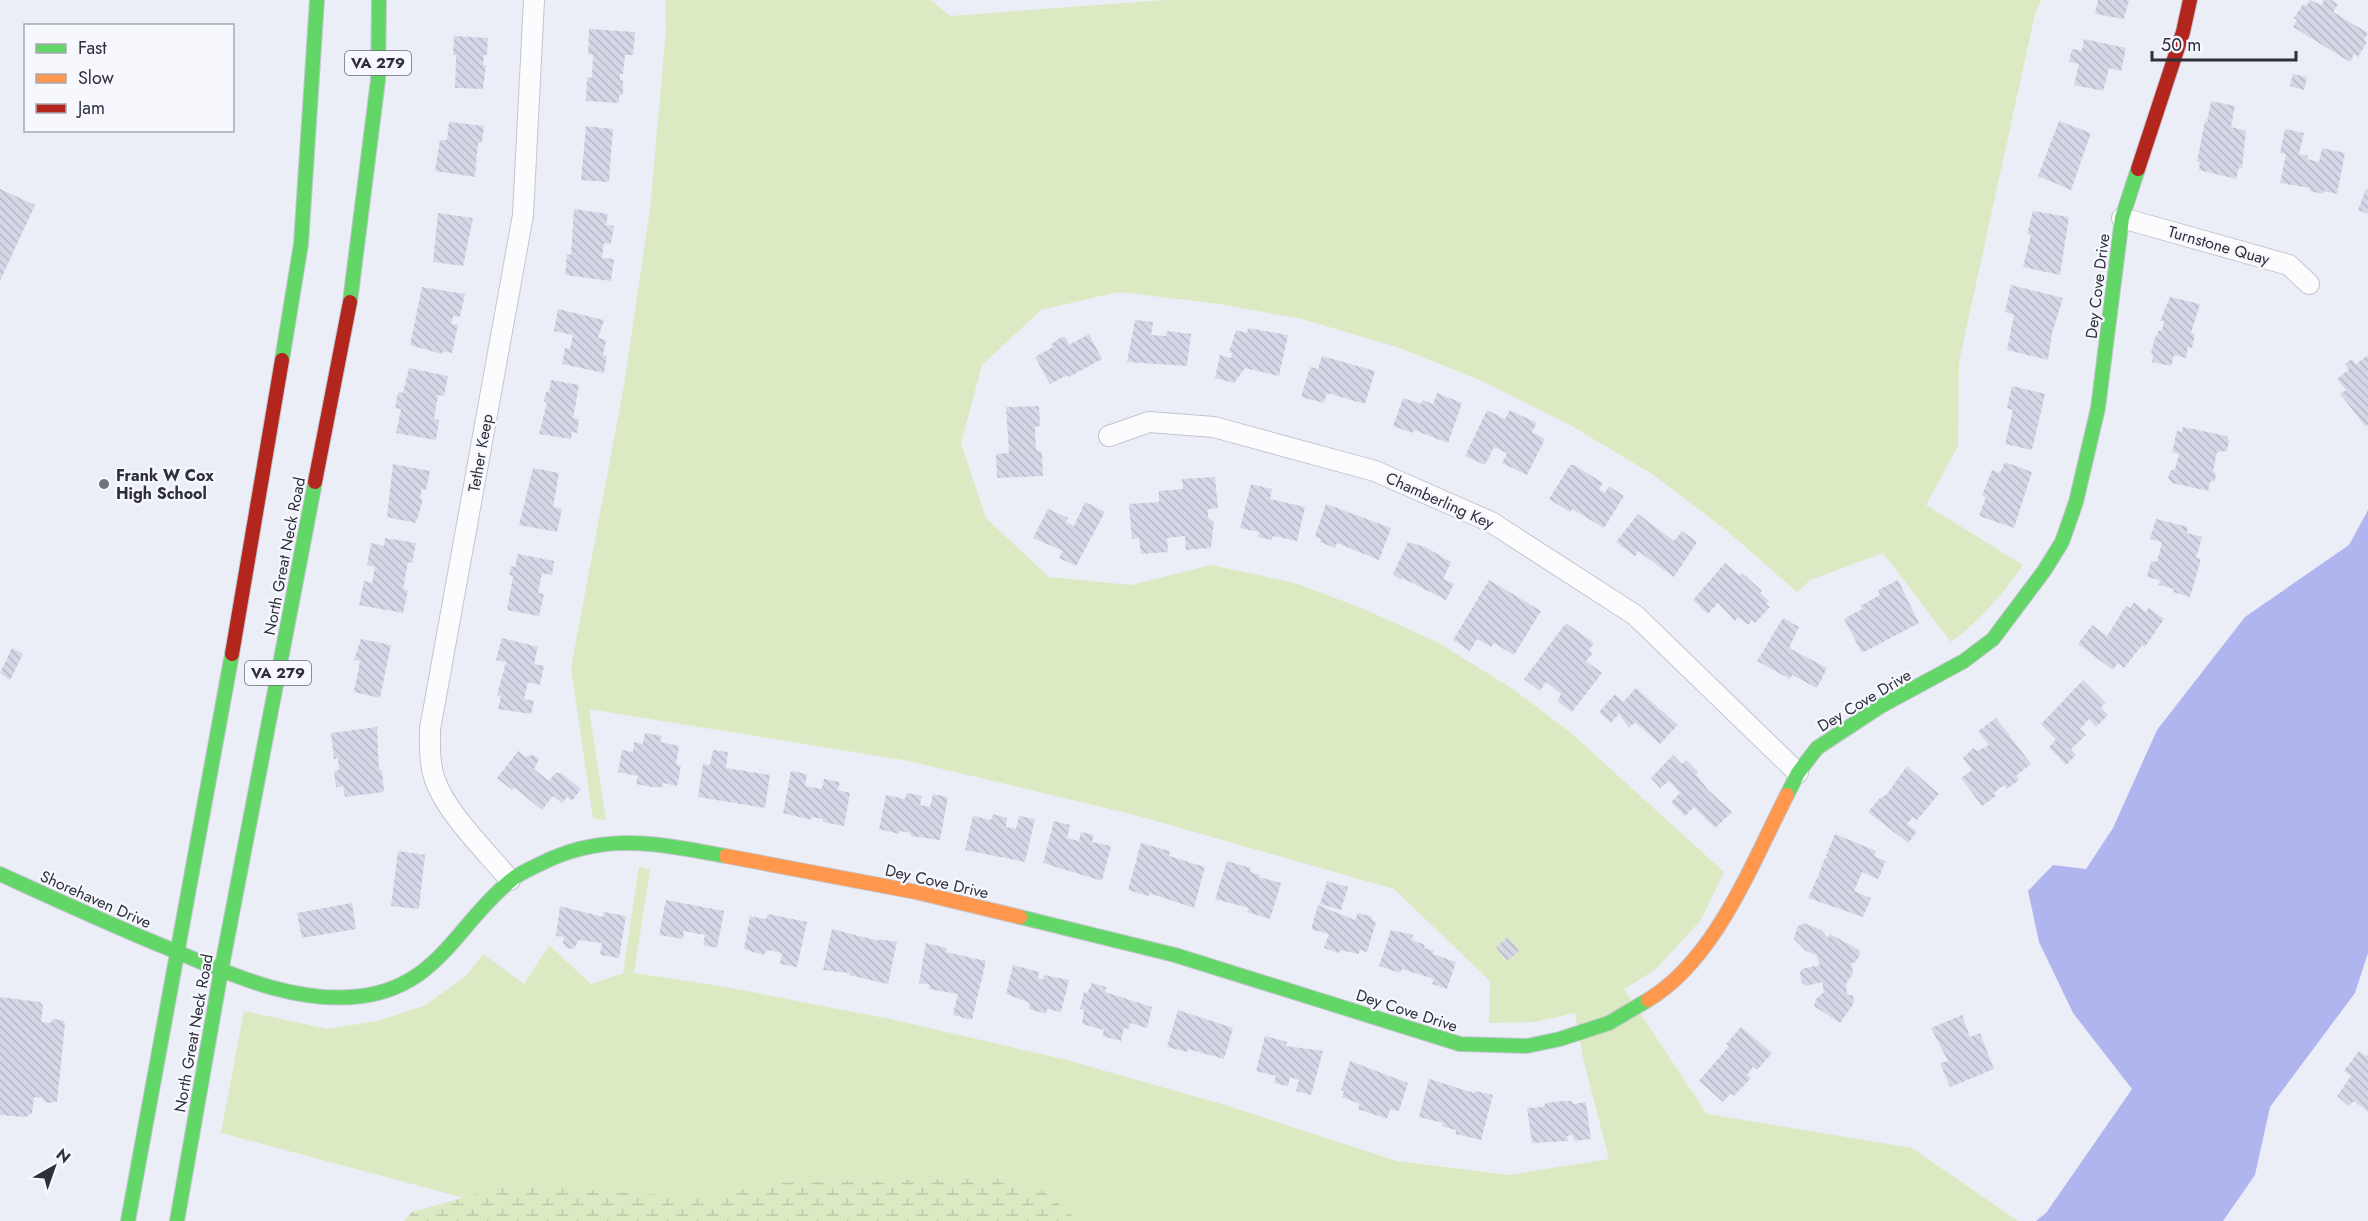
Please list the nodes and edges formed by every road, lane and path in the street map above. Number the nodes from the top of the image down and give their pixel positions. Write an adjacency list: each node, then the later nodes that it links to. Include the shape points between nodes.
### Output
1 (316, 0): 11 (street, North Great Neck Road / VA 279, via 301,244)
2 (379, 0): 12 (street, North Great Neck Road / VA 279, via 378,80 356,272)
3 (534, 0): 10 (street, Tether Keep, via 523,215 430,729 431,765 447,804)
4 (2190, 0): 5 (street, Dey Cove Drive)
5 (2122, 218): 6 (street, Turnstone Quay, via 2289,265); 8 (street, Dey Cove Drive, via 2098,408 2076,502 2062,542 1993,639 1964,661 1847,727 1817,748)
6 (2309, 284)
7 (1109, 436): 8 (street, Chamberling Key, via 1149,422 1214,427 1375,471 1491,522 1635,615)
8 (1798, 772): 10 (street, Dey Cove Drive, via 1722,920 1704,948 1663,991 1609,1023 1527,1046 1460,1044 1164,952 916,891 649,842 605,841 588,845 555,855)
9 (0, 874): 11 (street, Shorehaven Drive)
10 (510, 880): 12 (street, Dey Cove Drive, via 450,950 404,985 362,996 333,997 281,989)
11 (179, 953): 12 (street, Dey Cove Drive); 13 (street, North Great Neck Road / VA 279)
12 (221, 971): 14 (street, North Great Neck Road / VA 279)
13 (128, 1221)
14 (177, 1221)

